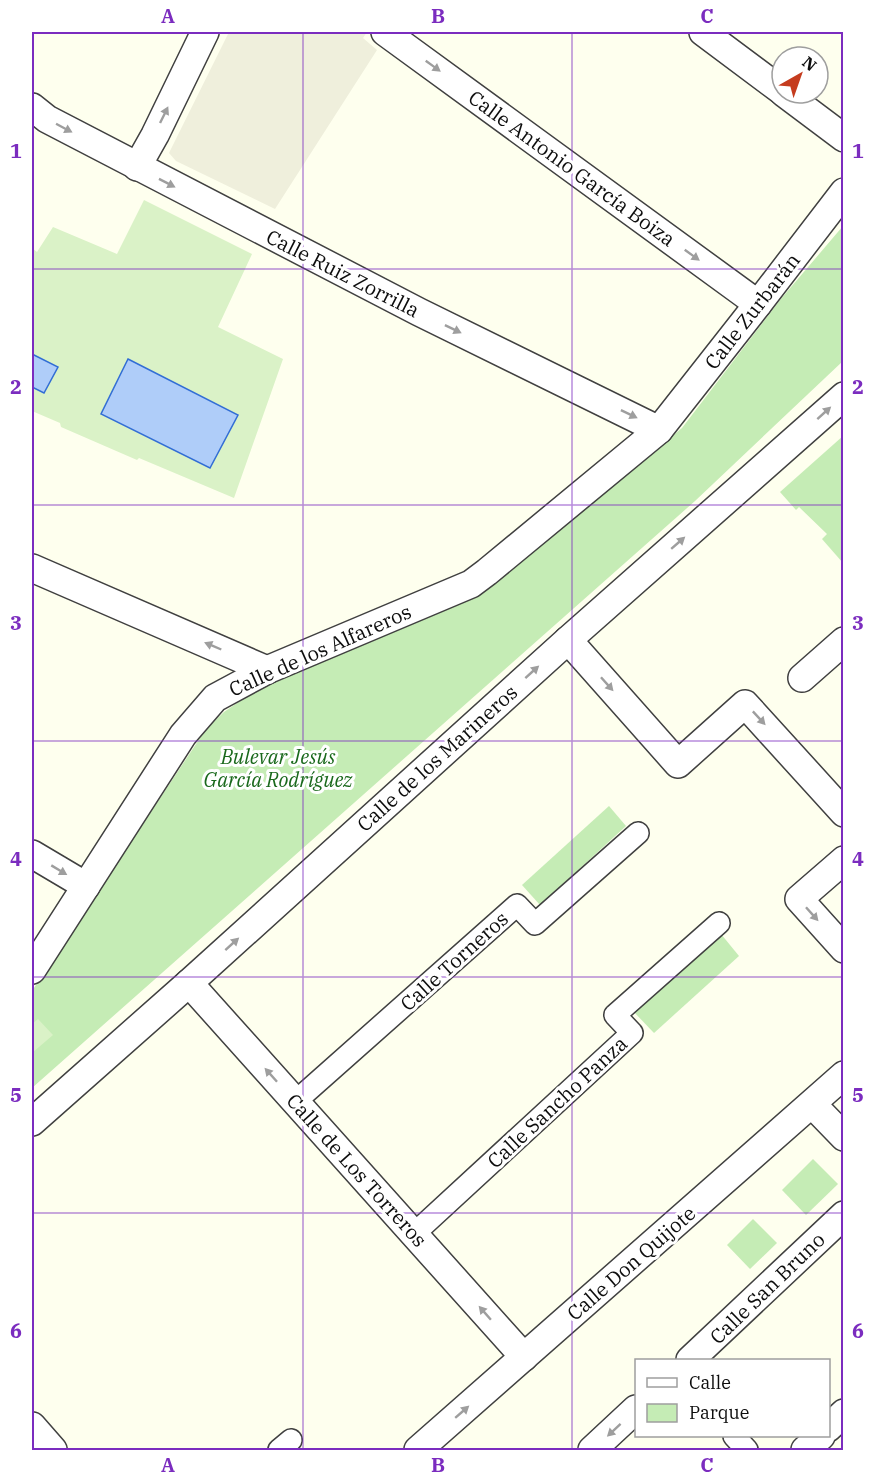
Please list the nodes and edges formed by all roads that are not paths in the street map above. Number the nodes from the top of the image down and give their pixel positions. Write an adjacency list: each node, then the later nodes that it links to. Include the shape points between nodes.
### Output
1 (205, 32): 8 (street, one-way to 1)
2 (386, 32): 10 (street, Calle Antonio García Boiza, one-way to 10)
3 (703, 32): 4 (street)
4 (770, 82)
5 (800, 105): 7 (street)
6 (32, 107): 8 (street, Calle Ruiz Zorrilla, one-way to 8)
7 (843, 138)
8 (137, 167): 12 (street, Calle Ruiz Zorrilla, one-way to 12)
9 (843, 192): 10 (street, Calle Zurbarán)
10 (759, 304): 12 (street, Calle Zurbarán)
11 (843, 396): 14 (street, Calle de los Marineros, one-way to 11)
12 (659, 430): 16 (street, Calle de los Alfareros, via 471,584)
13 (32, 568): 16 (street, one-way to 13)
14 (568, 640): 18 (street, one-way to 18, via 678,764 745,704); 26 (street, Calle de los Marineros, one-way to 14)
15 (843, 641): 17 (street)
16 (267, 670): 22 (street, Calle de los Alfareros, via 215,698 183,735)
17 (802, 678)
18 (843, 813)
19 (638, 832): 28 (street, Calle Torneros, via 535,924 518,905)
20 (32, 854): 22 (street, one-way to 22)
21 (843, 860): 24 (street, one-way to 24, via 799,899)
22 (86, 886): 25 (street, Calle de los Alfareros)
23 (719, 923): 33 (street, Calle Sancho Panza, via 615,1015 632,1034)
24 (843, 949)
25 (32, 970)
26 (189, 983): 28 (street, Calle de Los Torreros, one-way to 26); 30 (street, Calle de los Marineros)
27 (843, 1075): 29 (street, Calle Don Quijote)
28 (296, 1102): 33 (street, Calle de Los Torreros)
29 (812, 1104): 31 (street); 34 (street, Calle Don Quijote)
30 (32, 1122)
31 (843, 1137)
32 (843, 1215): 35 (street, Calle San Bruno)
33 (415, 1233): 34 (street, Calle de Los Torreros, one-way to 33)
34 (524, 1358): 43 (street, Calle Don Quijote, one-way to 34)
35 (691, 1359)
36 (635, 1410): 44 (street, one-way to 44)
37 (843, 1413): 39 (street)
38 (32, 1426): 42 (street)
39 (830, 1426)
40 (735, 1437): 45 (street)
41 (820, 1437): 46 (street)
42 (53, 1450)
43 (418, 1450)
44 (591, 1450)
45 (747, 1450)
46 (805, 1450)

